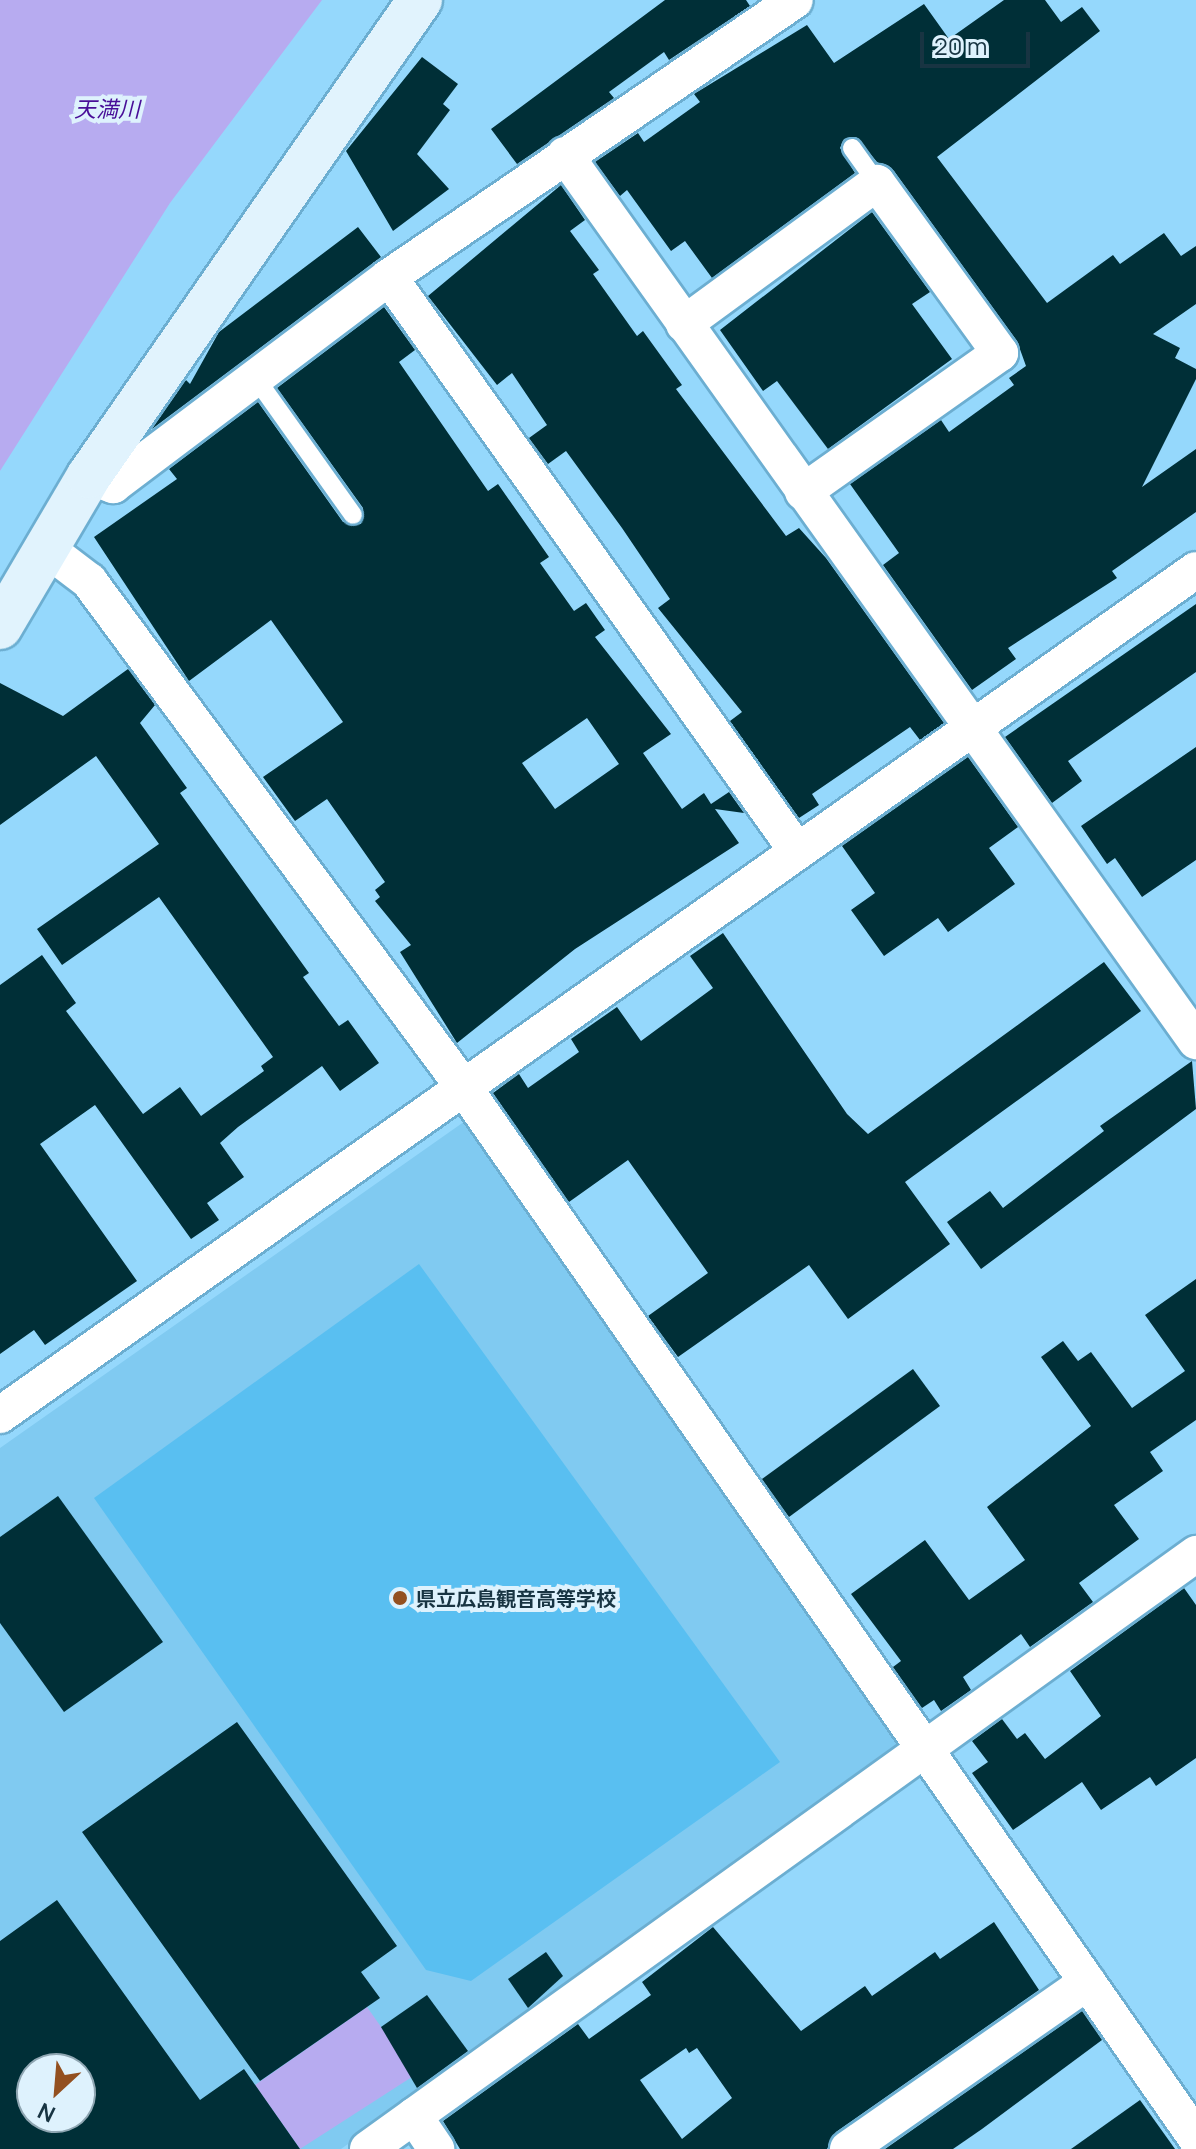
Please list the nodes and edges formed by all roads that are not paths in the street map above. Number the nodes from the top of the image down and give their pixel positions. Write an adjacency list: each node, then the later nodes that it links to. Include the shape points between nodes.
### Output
1 (420, 0): 9 (street)
2 (795, 0): 4 (street)
3 (852, 148): 5 (lane)
4 (565, 155): 6 (street); 7 (street)
5 (877, 183): 7 (street); 10 (street, via 1000,353)
6 (389, 277): 8 (street); 16 (street)
7 (684, 324): 10 (street)
8 (255, 377): 9 (street, via 113,485); 11 (lane)
9 (89, 476): 12 (street)
10 (803, 492): 15 (street)
11 (353, 515)
12 (47, 549): 14 (street); 18 (street, via 89,581)
13 (1196, 570): 15 (street)
14 (0, 627)
15 (971, 728): 16 (street); 17 (street)
16 (797, 851): 18 (street)
17 (1196, 1041)
18 (462, 1085): 19 (street); 21 (street)
19 (0, 1415)
20 (1196, 1554): 21 (street)
21 (922, 1750): 22 (street); 23 (street)
22 (1087, 1982): 24 (street); 27 (street)
23 (414, 2116): 25 (street); 26 (street)
24 (1196, 2138)
25 (368, 2149)
26 (436, 2149)
27 (848, 2149)

